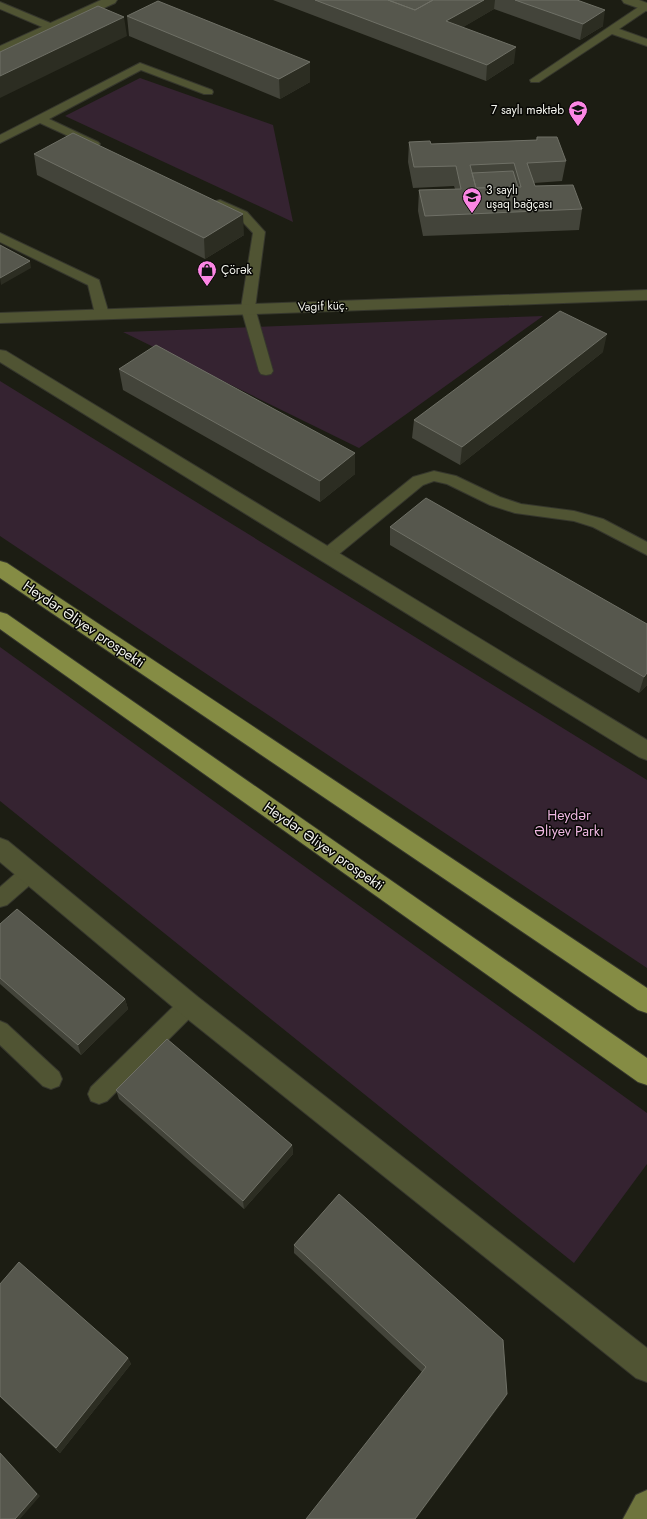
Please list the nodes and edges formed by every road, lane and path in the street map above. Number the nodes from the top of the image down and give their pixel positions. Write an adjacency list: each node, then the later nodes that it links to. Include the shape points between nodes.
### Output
1 (111, 0): 5 (street)
2 (628, 0): 4 (street)
3 (0, 5): 5 (lane)
4 (647, 7): 6 (lane)
5 (51, 27): 8 (street)
6 (612, 30): 7 (lane); 9 (lane)
7 (647, 43)
8 (0, 51)
9 (535, 80)
10 (208, 92): 11 (lane, via 140,66)
11 (40, 119): 12 (lane); 13 (lane)
12 (0, 140)
13 (103, 148)
14 (208, 198): 17 (lane, via 243,215 259,232)
15 (0, 237): 18 (lane, via 94,283)
16 (647, 294): 17 (street, Vagif küç.)
17 (248, 308): 18 (street, Vagif küç.); 21 (lane)
18 (102, 314): 19 (street, Vagif küç.)
19 (0, 318)
20 (0, 356): 23 (street)
21 (266, 372)
22 (647, 549): 23 (lane, via 598,523 574,516 520,509 451,480 434,476 418,481)
23 (327, 555): 26 (street)
24 (0, 568): 30 (main road, Heydər Əliyev prospekti)
25 (0, 619): 33 (main road, Heydər Əliyev prospekti)
26 (647, 751)
27 (0, 848): 28 (street)
28 (31, 872): 29 (lane); 31 (street)
29 (0, 899)
30 (647, 1002)
31 (189, 1005): 35 (lane); 36 (street)
32 (0, 1031): 34 (lane)
33 (647, 1073)
34 (51, 1079)
35 (99, 1094)
36 (647, 1367)
37 (647, 1506): 38 (street)
38 (639, 1519)

